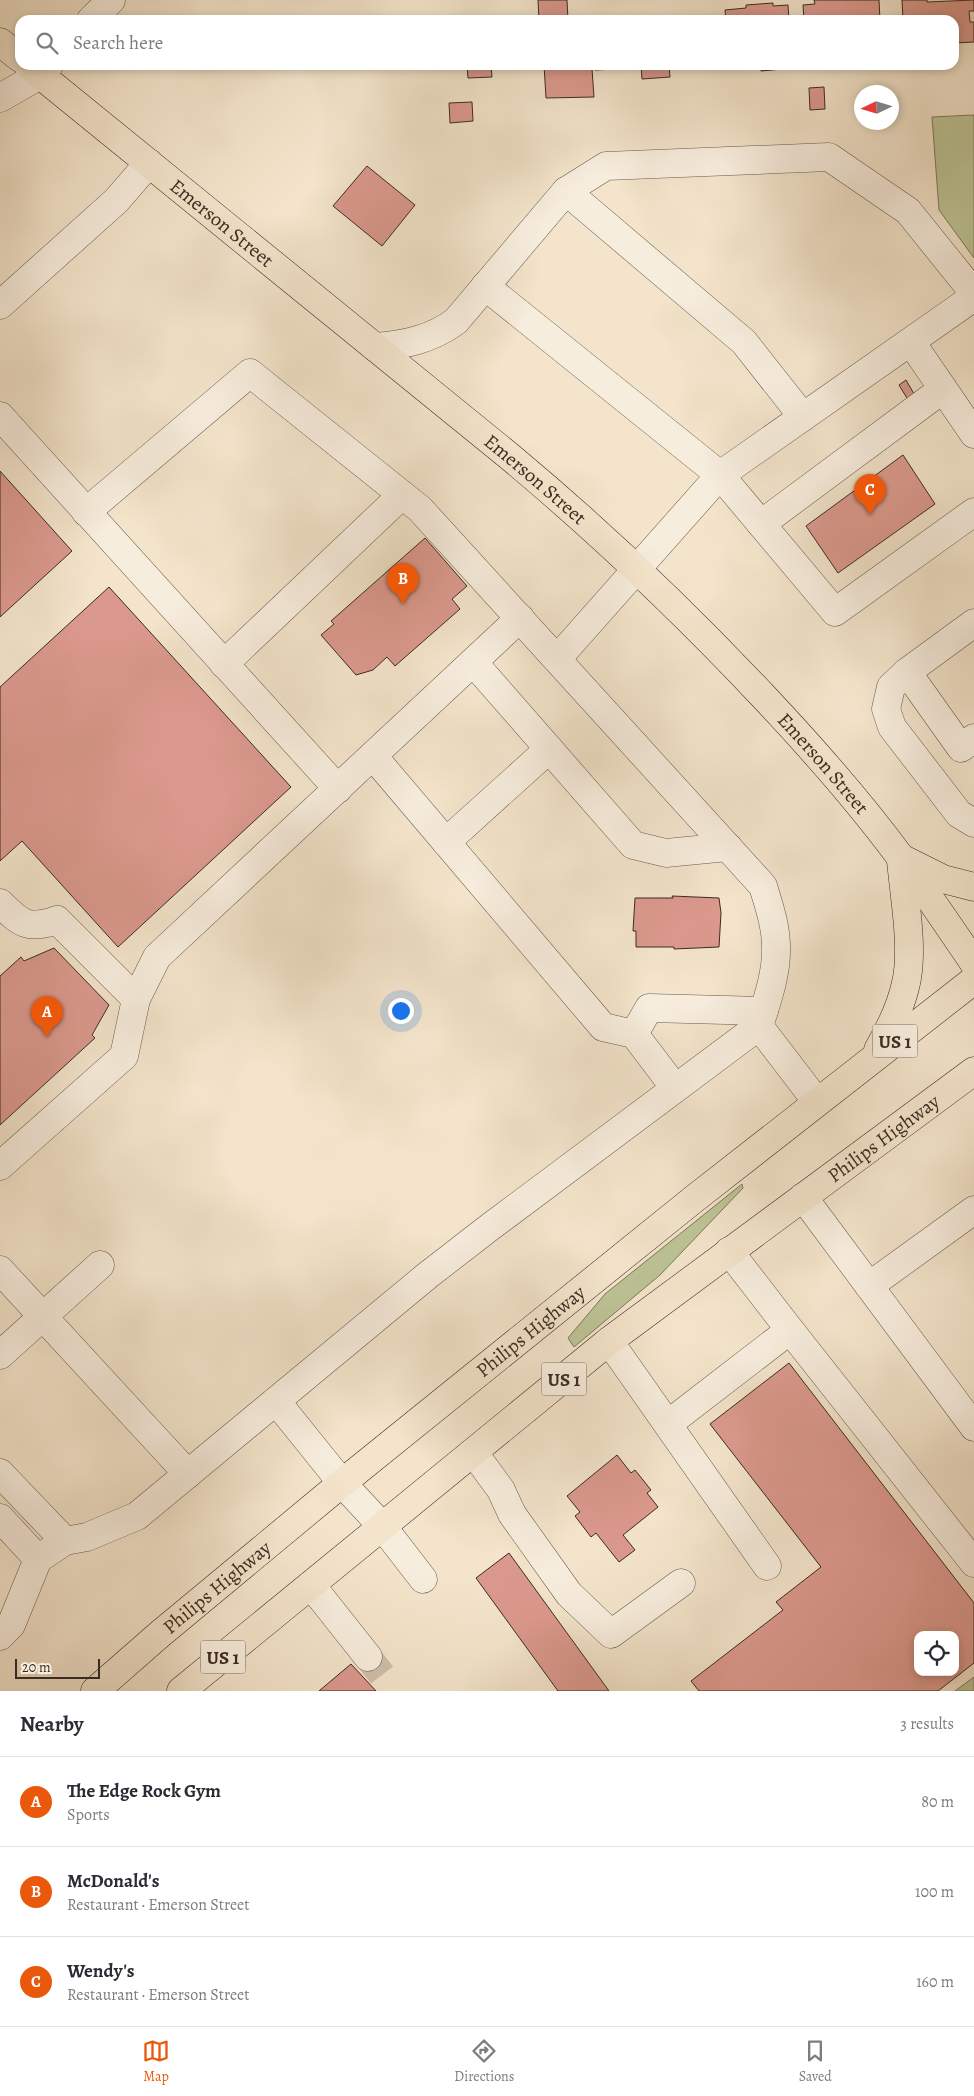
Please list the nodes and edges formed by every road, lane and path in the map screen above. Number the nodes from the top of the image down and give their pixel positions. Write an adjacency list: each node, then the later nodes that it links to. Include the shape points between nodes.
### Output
1 (111, 0): 2 (street)
2 (96, 15)
3 (0, 42): 4 (main road, Emerson Street)
4 (15, 53)
5 (30, 70): 7 (street)
6 (39, 70): 8 (main road, Emerson Street)
7 (0, 98)
8 (149, 163): 13 (street, via 116,201); 15 (main road, Emerson Street)
9 (566, 190): 10 (street); 11 (street, via 606,166 829,157 908,211); 18 (street, via 744,342)
10 (484, 286): 15 (street, via 447,328 410,343); 20 (street)
11 (974, 292)
12 (974, 297): 14 (street)
13 (0, 305)
14 (911, 342): 16 (street); 18 (street)
15 (375, 347): 25 (main road, Emerson Street, via 555,494)
16 (943, 389): 19 (street); 24 (street)
17 (0, 416): 22 (street)
18 (802, 418): 20 (street)
19 (974, 434)
20 (720, 475): 24 (street); 25 (street)
21 (402, 495): 22 (street, via 250,374); 26 (street, via 420,509); 30 (street)
22 (86, 512): 30 (street)
23 (974, 512): 24 (street, via 834,612)
24 (762, 524)
25 (639, 569): 28 (street); 39 (main road, Emerson Street, via 785,720)
26 (520, 618): 28 (street); 29 (street)
27 (974, 623): 31 (street)
28 (557, 659): 38 (street)
29 (473, 662): 33 (street); 34 (street)
30 (224, 664): 35 (street)
31 (907, 672): 32 (street, via 961,748); 36 (street, via 891,688 886,709 892,727 959,814)
32 (974, 738)
33 (550, 749): 37 (street); 38 (street, via 632,845 666,853)
34 (373, 756): 35 (street); 37 (street)
35 (338, 789): 44 (street, via 157,957)
36 (974, 823)
37 (446, 842): 46 (street, via 603,1027)
38 (728, 847): 45 (street, via 763,886 773,922 776,947 772,985)
39 (901, 858): 40 (main road, via 943,879); 42 (main road, Emerson Street); 47 (main road, via 908,939 907,982 896,1019)
40 (974, 887)
41 (0, 903): 44 (street, via 17,920 38,926 57,920)
42 (974, 964)
43 (974, 980): 47 (main road, Philips Highway / US 1)
44 (136, 999): 51 (street, via 124,1056)
45 (762, 1019): 46 (street, via 649,1008); 49 (street); 50 (street)
46 (634, 1034): 49 (street)
47 (874, 1058): 50 (main road, Philips Highway / US 1)
48 (974, 1071): 52 (main road, Philips Highway / US 1)
49 (676, 1088): 62 (street, via 466,1245)
50 (817, 1102): 68 (main road, Philips Highway / US 1)
51 (0, 1166)
52 (803, 1197): 54 (main road, Philips Highway / US 1); 57 (street)
53 (974, 1210): 57 (street)
54 (729, 1251): 59 (street); 60 (main road, Philips Highway / US 1)
55 (100, 1264): 58 (street)
56 (0, 1270): 58 (street)
57 (869, 1286): 64 (street)
58 (43, 1317): 61 (street); 67 (street)
59 (790, 1330): 63 (street); 73 (street)
60 (609, 1341): 63 (street); 65 (main road, Philips Highway / US 1)
61 (0, 1355)
62 (276, 1401): 67 (street); 68 (street)
63 (668, 1424): 74 (street)
64 (974, 1427)
65 (474, 1453): 70 (main road, Philips Highway / US 1); 76 (street, via 501,1490 512,1514 569,1594 611,1634)
66 (0, 1473): 71 (street)
67 (188, 1474): 71 (street, via 137,1516 87,1537)
68 (342, 1483): 70 (street); 80 (main road, Philips Highway / US 1)
69 (0, 1518): 72 (street)
70 (382, 1526): 75 (street); 77 (main road, Philips Highway / US 1)
71 (65, 1541): 72 (street)
72 (38, 1559): 78 (street, via 12,1626)
73 (974, 1564)
74 (767, 1566)
75 (423, 1579)
76 (681, 1583)
77 (311, 1585): 79 (street); 81 (main road, Philips Highway / US 1)
78 (0, 1636)
79 (368, 1657)
80 (95, 1691)
81 (181, 1691)

